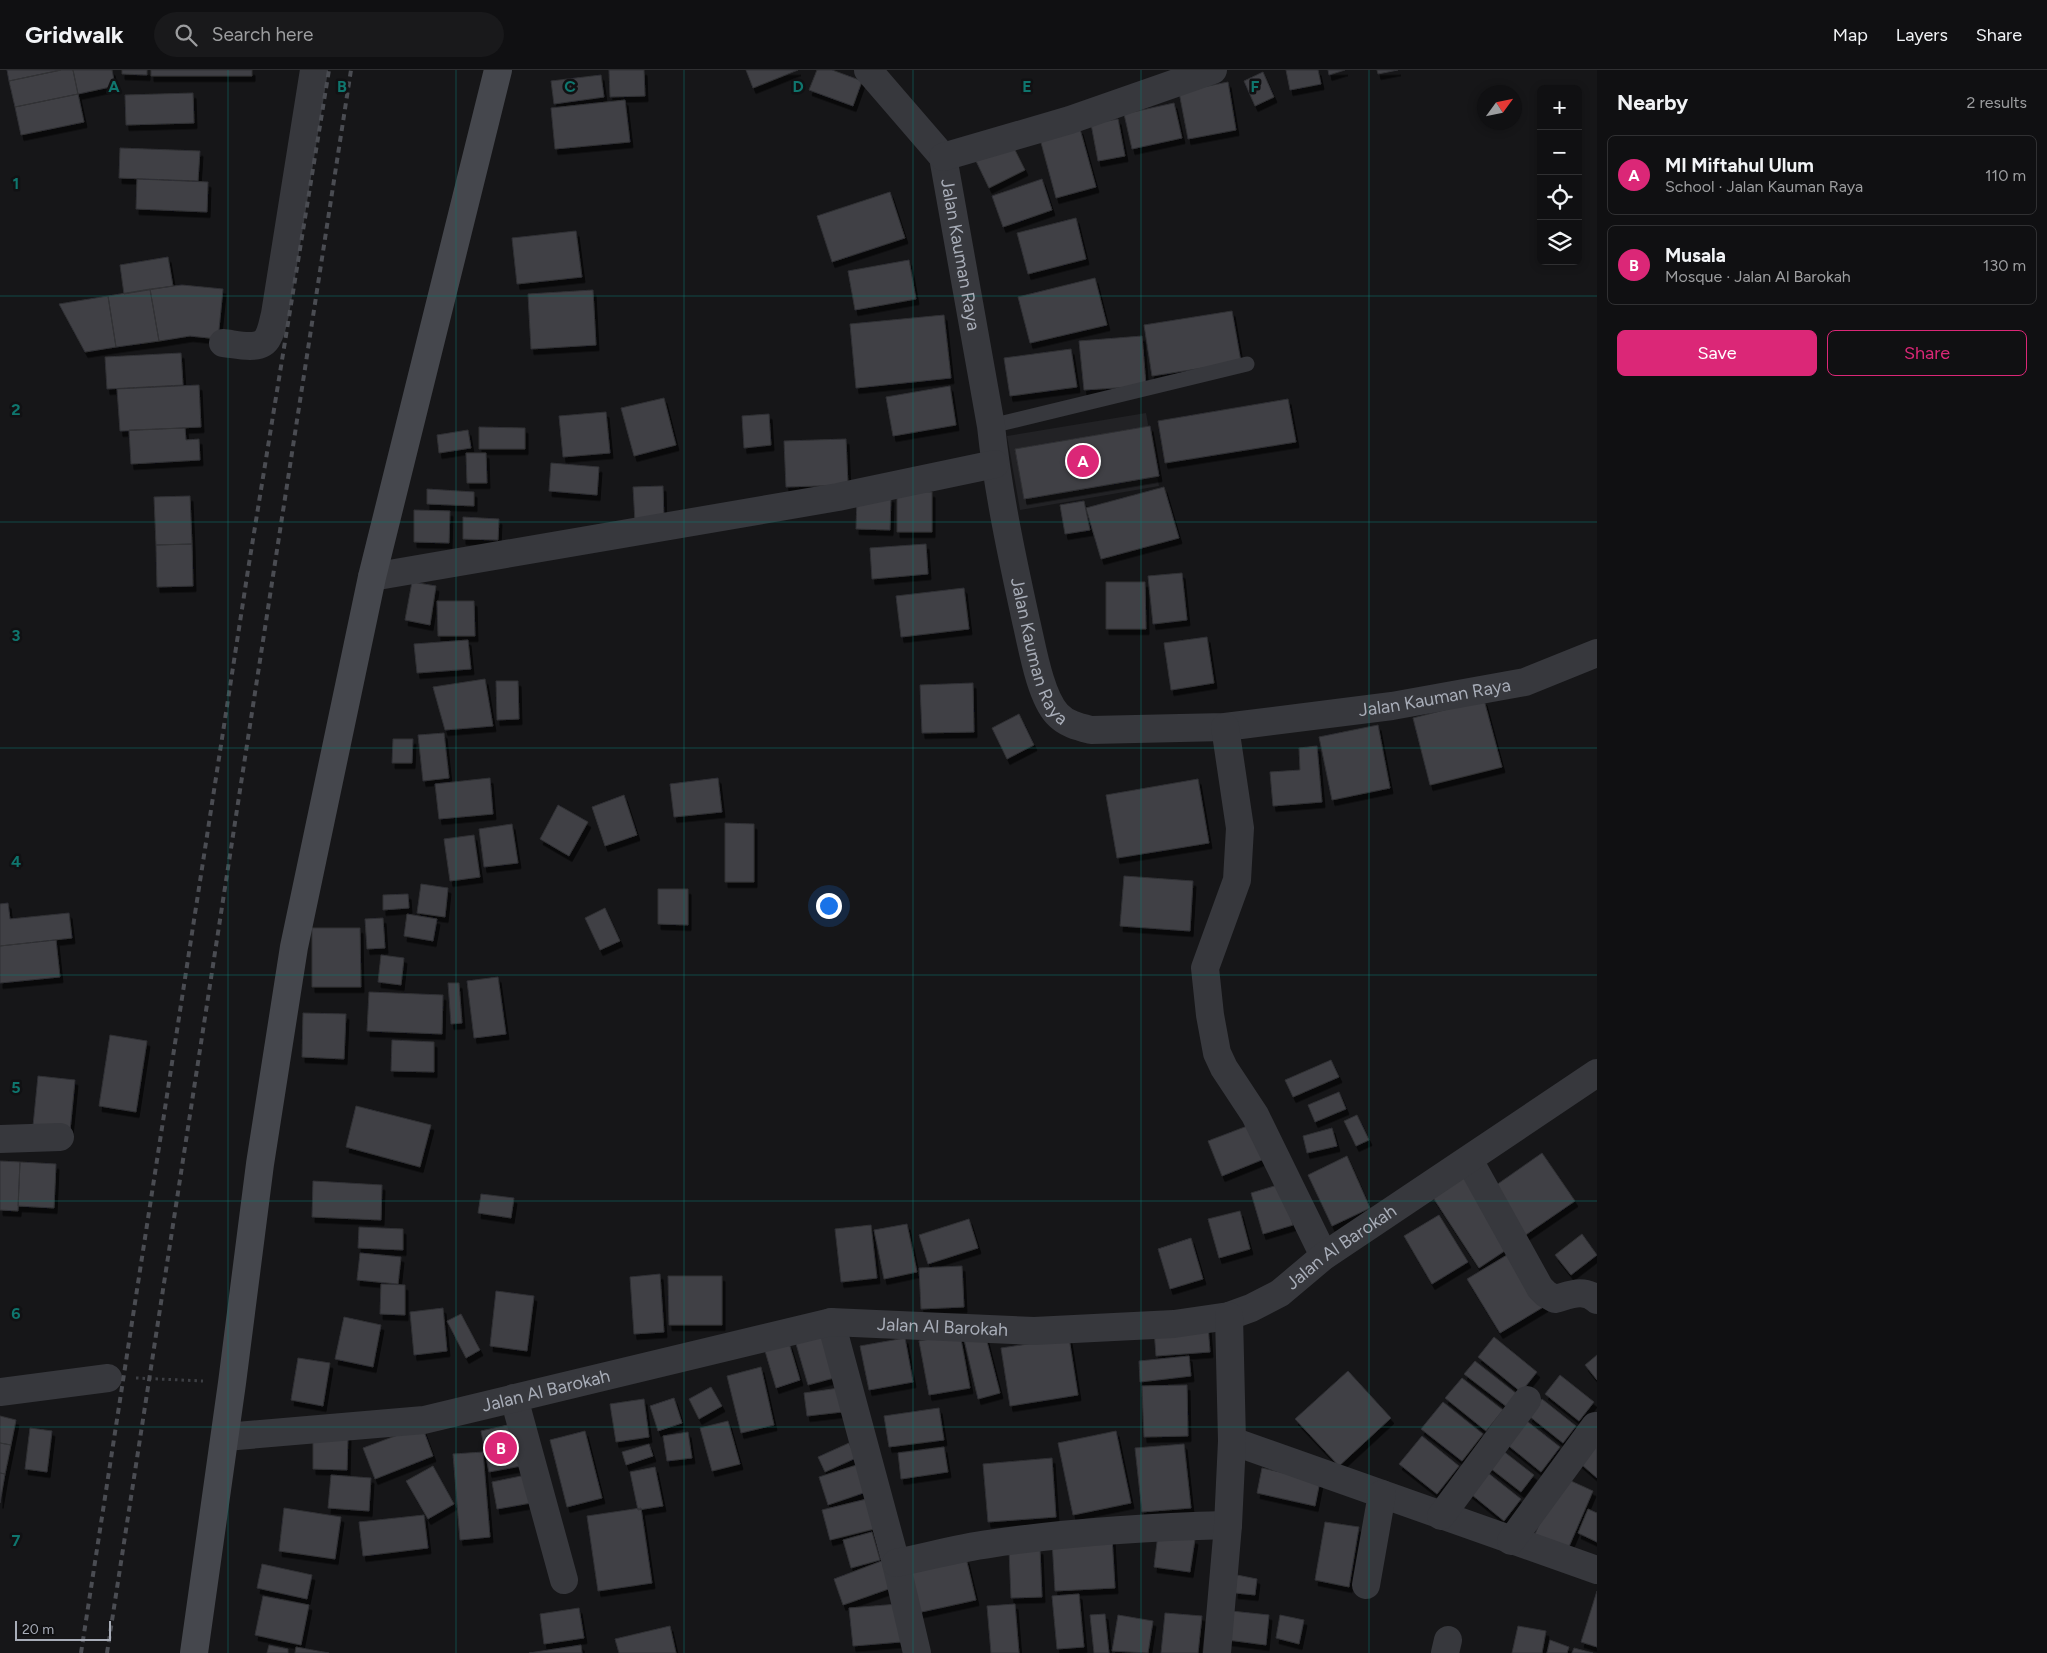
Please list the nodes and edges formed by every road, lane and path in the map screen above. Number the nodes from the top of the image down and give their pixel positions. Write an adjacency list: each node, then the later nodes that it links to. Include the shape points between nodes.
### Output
1 (314, 70): 6 (street, via 275,314 268,339 262,345 252,346)
2 (498, 70): 10 (street)
3 (868, 70): 5 (street, Jalan Kauman Raya)
4 (1213, 70): 5 (street, via 1070,120)
5 (943, 157): 8 (street, Jalan Kauman Raya)
6 (223, 343)
7 (1247, 364): 8 (lane)
8 (991, 426): 9 (street, Jalan Kauman Raya)
9 (995, 464): 10 (street, via 838,497); 12 (street, Jalan Kauman Raya, via 1032,646 1047,698 1057,714 1072,724 1091,730)
10 (372, 578): 22 (street, via 294,947 260,1164)
11 (1597, 653): 12 (street, Jalan Kauman Raya, via 1525,682 1392,706)
12 (1225, 727): 17 (street, via 1240,828 1237,880 1205,968 1216,1053 1255,1115)
13 (1597, 1073): 16 (street, Jalan Al Barokah)
14 (60, 1137): 15 (street)
15 (0, 1139)
16 (1469, 1160): 17 (street, Jalan Al Barokah); 18 (street, via 1540,1288 1555,1299 1585,1293)
17 (1324, 1256): 19 (street, Jalan Al Barokah, via 1280,1293)
18 (1597, 1300)
19 (1229, 1316): 20 (street, Jalan Al Barokah, via 1174,1324 1034,1331); 28 (street)
20 (831, 1322): 24 (street, Jalan Al Barokah); 33 (street)
21 (108, 1378): 22 (path); 23 (street)
22 (232, 1383): 27 (street)
23 (0, 1392)
24 (514, 1398): 27 (street, Jalan Al Barokah, via 424,1420); 35 (street)
25 (1527, 1400): 30 (street)
26 (1595, 1426): 32 (street)
27 (225, 1437): 37 (street)
28 (1232, 1441): 29 (street); 31 (street)
29 (1382, 1494): 30 (street); 36 (street)
30 (1441, 1516): 32 (street)
31 (1228, 1525): 33 (street, via 1065,1534 987,1544); 39 (street)
32 (1511, 1541): 34 (street)
33 (896, 1563): 38 (street)
34 (1597, 1570)
35 (564, 1580)
36 (1366, 1585)
37 (194, 1653)
38 (918, 1653)
39 (1217, 1653)

